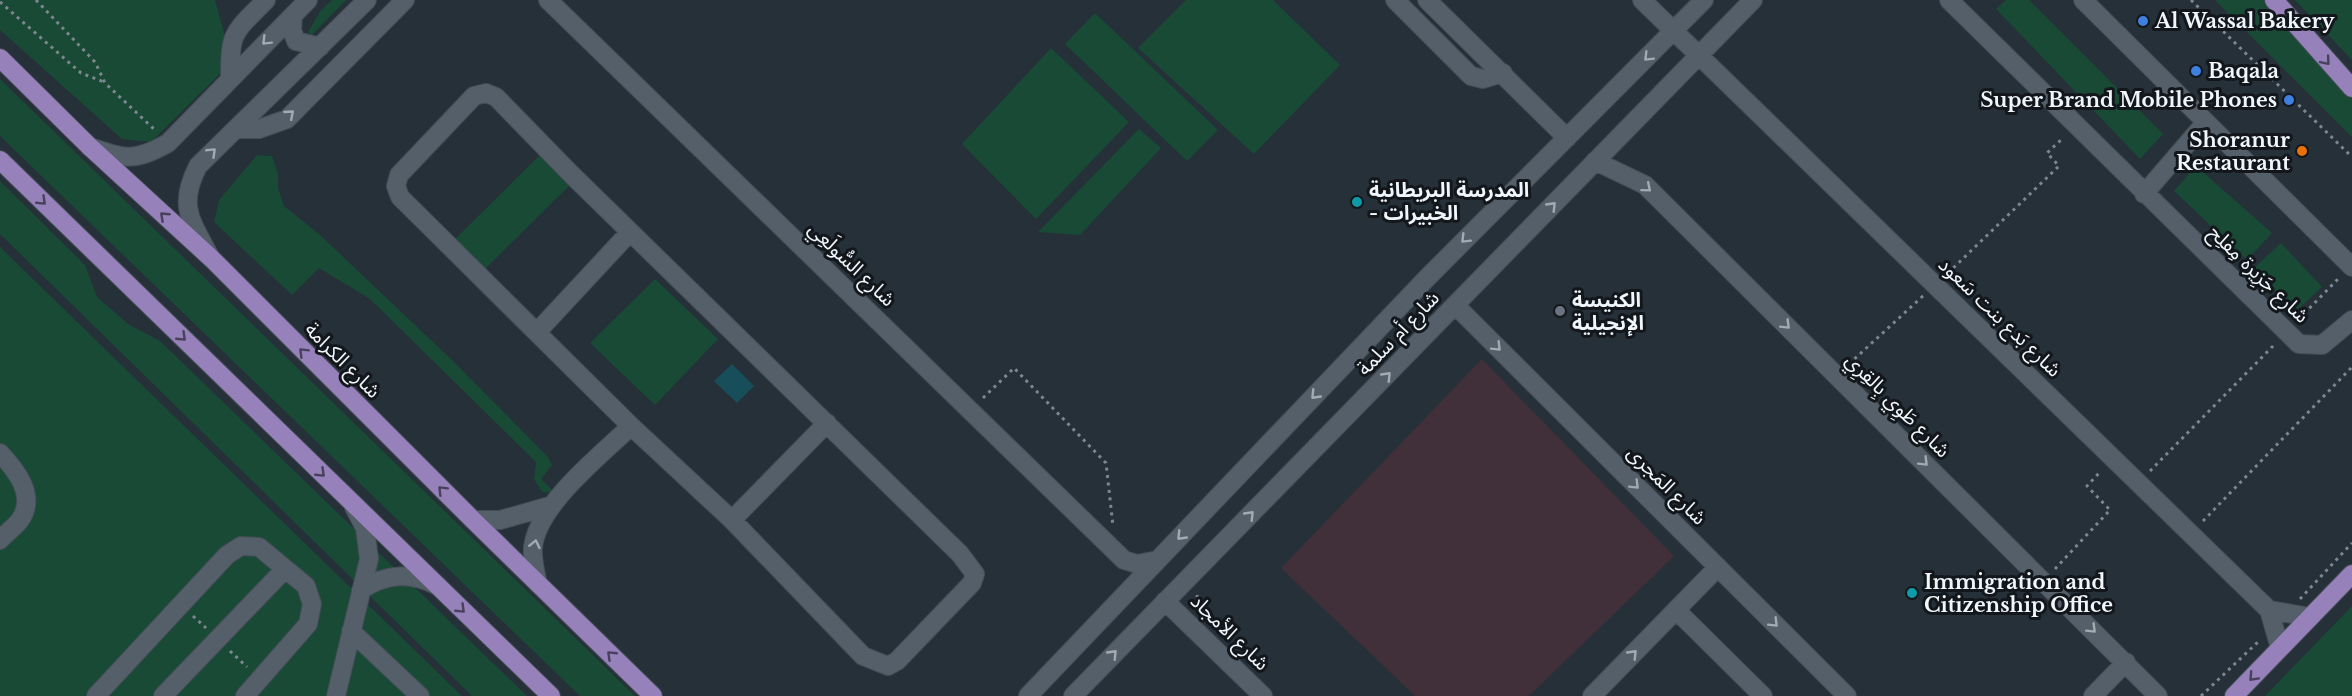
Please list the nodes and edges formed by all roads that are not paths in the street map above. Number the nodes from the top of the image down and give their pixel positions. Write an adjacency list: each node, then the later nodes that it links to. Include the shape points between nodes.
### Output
1 (266, 0): 20 (street, via 236,31 231,42)
2 (308, 0): 14 (street)
3 (368, 0): 16 (street)
4 (405, 0): 23 (street, one-way to 4, via 259,129 287,119)
5 (548, 0): 43 (street, شارع السُّولَعِي)
6 (1395, 0): 19 (street, via 1471,76 1483,79)
7 (1427, 0): 19 (street)
8 (1642, 0): 15 (street, شارع بَدع بنت سَعود)
9 (1704, 0): 15 (street, شارع أم سلمة)
10 (1753, 0): 17 (street, شارع أم سلمة)
11 (1949, 0): 28 (street, شارع جَزِيرة مِفلِح)
12 (2082, 0): 22 (street)
13 (2274, 0): 21 (main road, one-way to 21)
14 (293, 15): 16 (street, via 296,41); 20 (street, one-way to 20)
15 (1673, 31): 17 (street, شارع بَدع بنت سَعود); 24 (street, شارع أم سلمة, one-way to 24)
16 (320, 47): 23 (street)
17 (1700, 56): 27 (street, شارع أم سلمة); 54 (street, شارع بَدع بنت سَعود)
18 (0, 58): 25 (main road, شارع الكرامة)
19 (1503, 73): 24 (street)
20 (230, 77): 25 (street, via 168,143 146,155 120,157)
21 (2352, 88)
22 (2206, 122): 28 (street); 31 (street)
23 (236, 129): 30 (street, one-way to 23, via 192,221 187,205 188,186 198,166)
24 (1567, 138): 44 (street, شارع أم سلمة, one-way to 44, via 1425,279)
25 (90, 147): 30 (main road, شارع الكرامة, one-way to 25)
26 (0, 160): 38 (main road, one-way to 38)
27 (1595, 161): 32 (street, شارع أم سلمة, one-way to 27); 58 (street, شارع طَوِي بِالقِرِي, one-way to 58, via 1645,185)
28 (2144, 194): 33 (street, شارع جَزِيرة مِفلِح, via 2299,344 2322,345)
29 (630, 232): 34 (street); 34 (street, via 496,97 486,93 474,96 399,175 396,186 400,197); 35 (street)
30 (212, 259): 40 (main road, شارع الكرامة, one-way to 30)
31 (2351, 266)
32 (1456, 306): 45 (street, شارع المَجرى, one-way to 45); 52 (street, شارع أم سلمة, one-way to 32)
33 (2352, 320)
34 (537, 332): 36 (street)
35 (827, 423): 41 (street); 41 (street, via 960,554 975,574 972,583 897,661 888,666 863,656)
36 (631, 426): 39 (street); 41 (street)
37 (0, 453): 42 (street, via 22,479 26,506 21,519)
38 (350, 500): 49 (main road); 50 (street, via 365,528 368,544 369,559)
39 (550, 506): 40 (street, via 500,520); 48 (street, one-way to 39, via 534,544)
40 (472, 520): 48 (main road, شارع الكرامة)
41 (732, 520)
42 (0, 540)
43 (1124, 560): 44 (street, via 1137,564); 51 (street)
44 (1158, 560): 51 (street, شارع أم سلمة)
45 (1718, 567): 53 (street); 72 (street, شارع المَجرى, one-way to 72)
46 (285, 569): 60 (street, via 259,547 247,545 231,551); 61 (street); 62 (street, via 306,586 310,617)
47 (2352, 574): 55 (main road)
48 (538, 584): 66 (main road, شارع الكرامة, one-way to 48)
49 (439, 586): 50 (street, via 399,575); 65 (main road, one-way to 65)
50 (361, 590): 56 (street)
51 (1123, 597): 67 (street, شارع أم سلمة)
52 (1165, 601): 68 (street, شارع أم سلمة, one-way to 52); 69 (street, شارع الأمجاد)
53 (1676, 610): 70 (street, one-way to 53); 71 (street)
54 (2270, 610): 55 (street); 57 (street)
55 (2310, 617): 57 (main road)
56 (351, 631): 63 (street); 64 (street)
57 (2280, 648): 74 (main road, one-way to 74)
58 (2126, 662): 59 (street); 73 (street, شارع طَوِي بِالقِرِي)
59 (2095, 695)
60 (96, 696)
61 (163, 696)
62 (244, 696)
63 (336, 696)
64 (420, 696)
65 (551, 696)
66 (653, 696)
67 (1028, 696)
68 (1072, 696)
69 (1263, 696)
70 (1592, 696)
71 (1763, 696)
72 (1847, 696)
73 (2158, 696)
74 (2234, 696)

